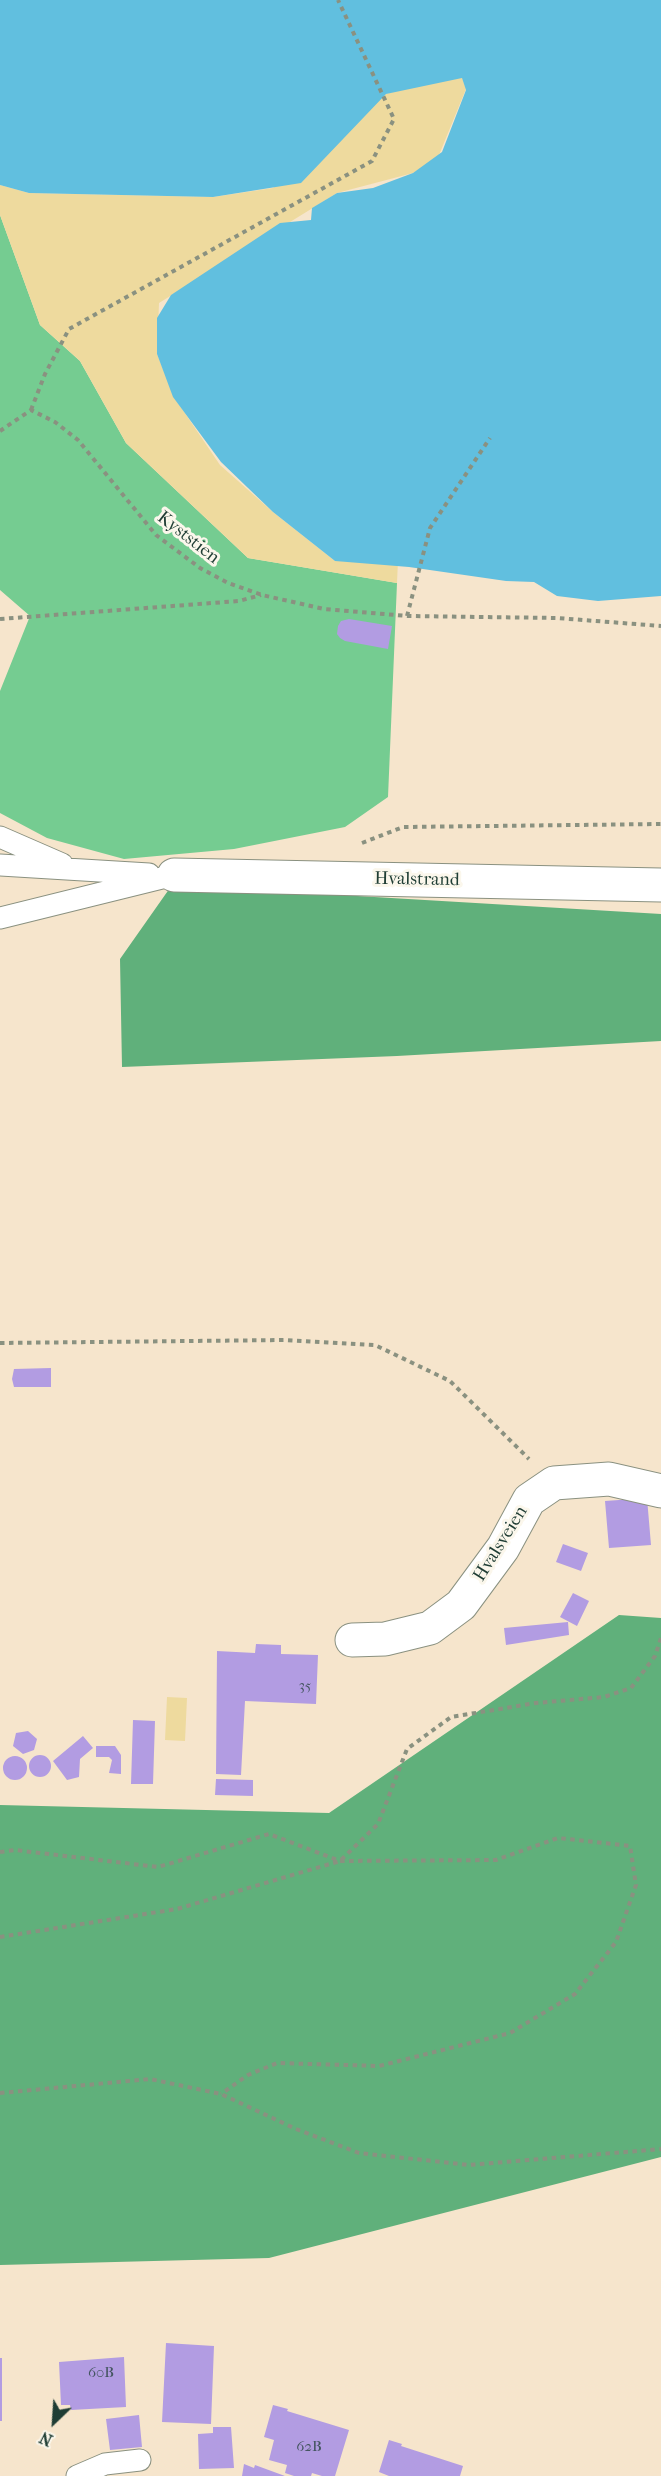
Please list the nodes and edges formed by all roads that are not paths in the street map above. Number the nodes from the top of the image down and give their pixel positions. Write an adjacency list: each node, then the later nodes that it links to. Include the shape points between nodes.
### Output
1 (0, 837): 3 (lane)
2 (0, 865): 3 (lane)
3 (76, 871): 4 (lane)
4 (174, 875): 5 (street, Hvalstrand); 6 (lane)
5 (661, 885)
6 (0, 918)
7 (661, 1491): 8 (street, Hvalsveien, via 609,1479 554,1483 529,1500 502,1548 461,1605 430,1628 385,1638)
8 (352, 1640)
9 (140, 2460): 10 (lane, via 105,2464)
10 (77, 2476)

